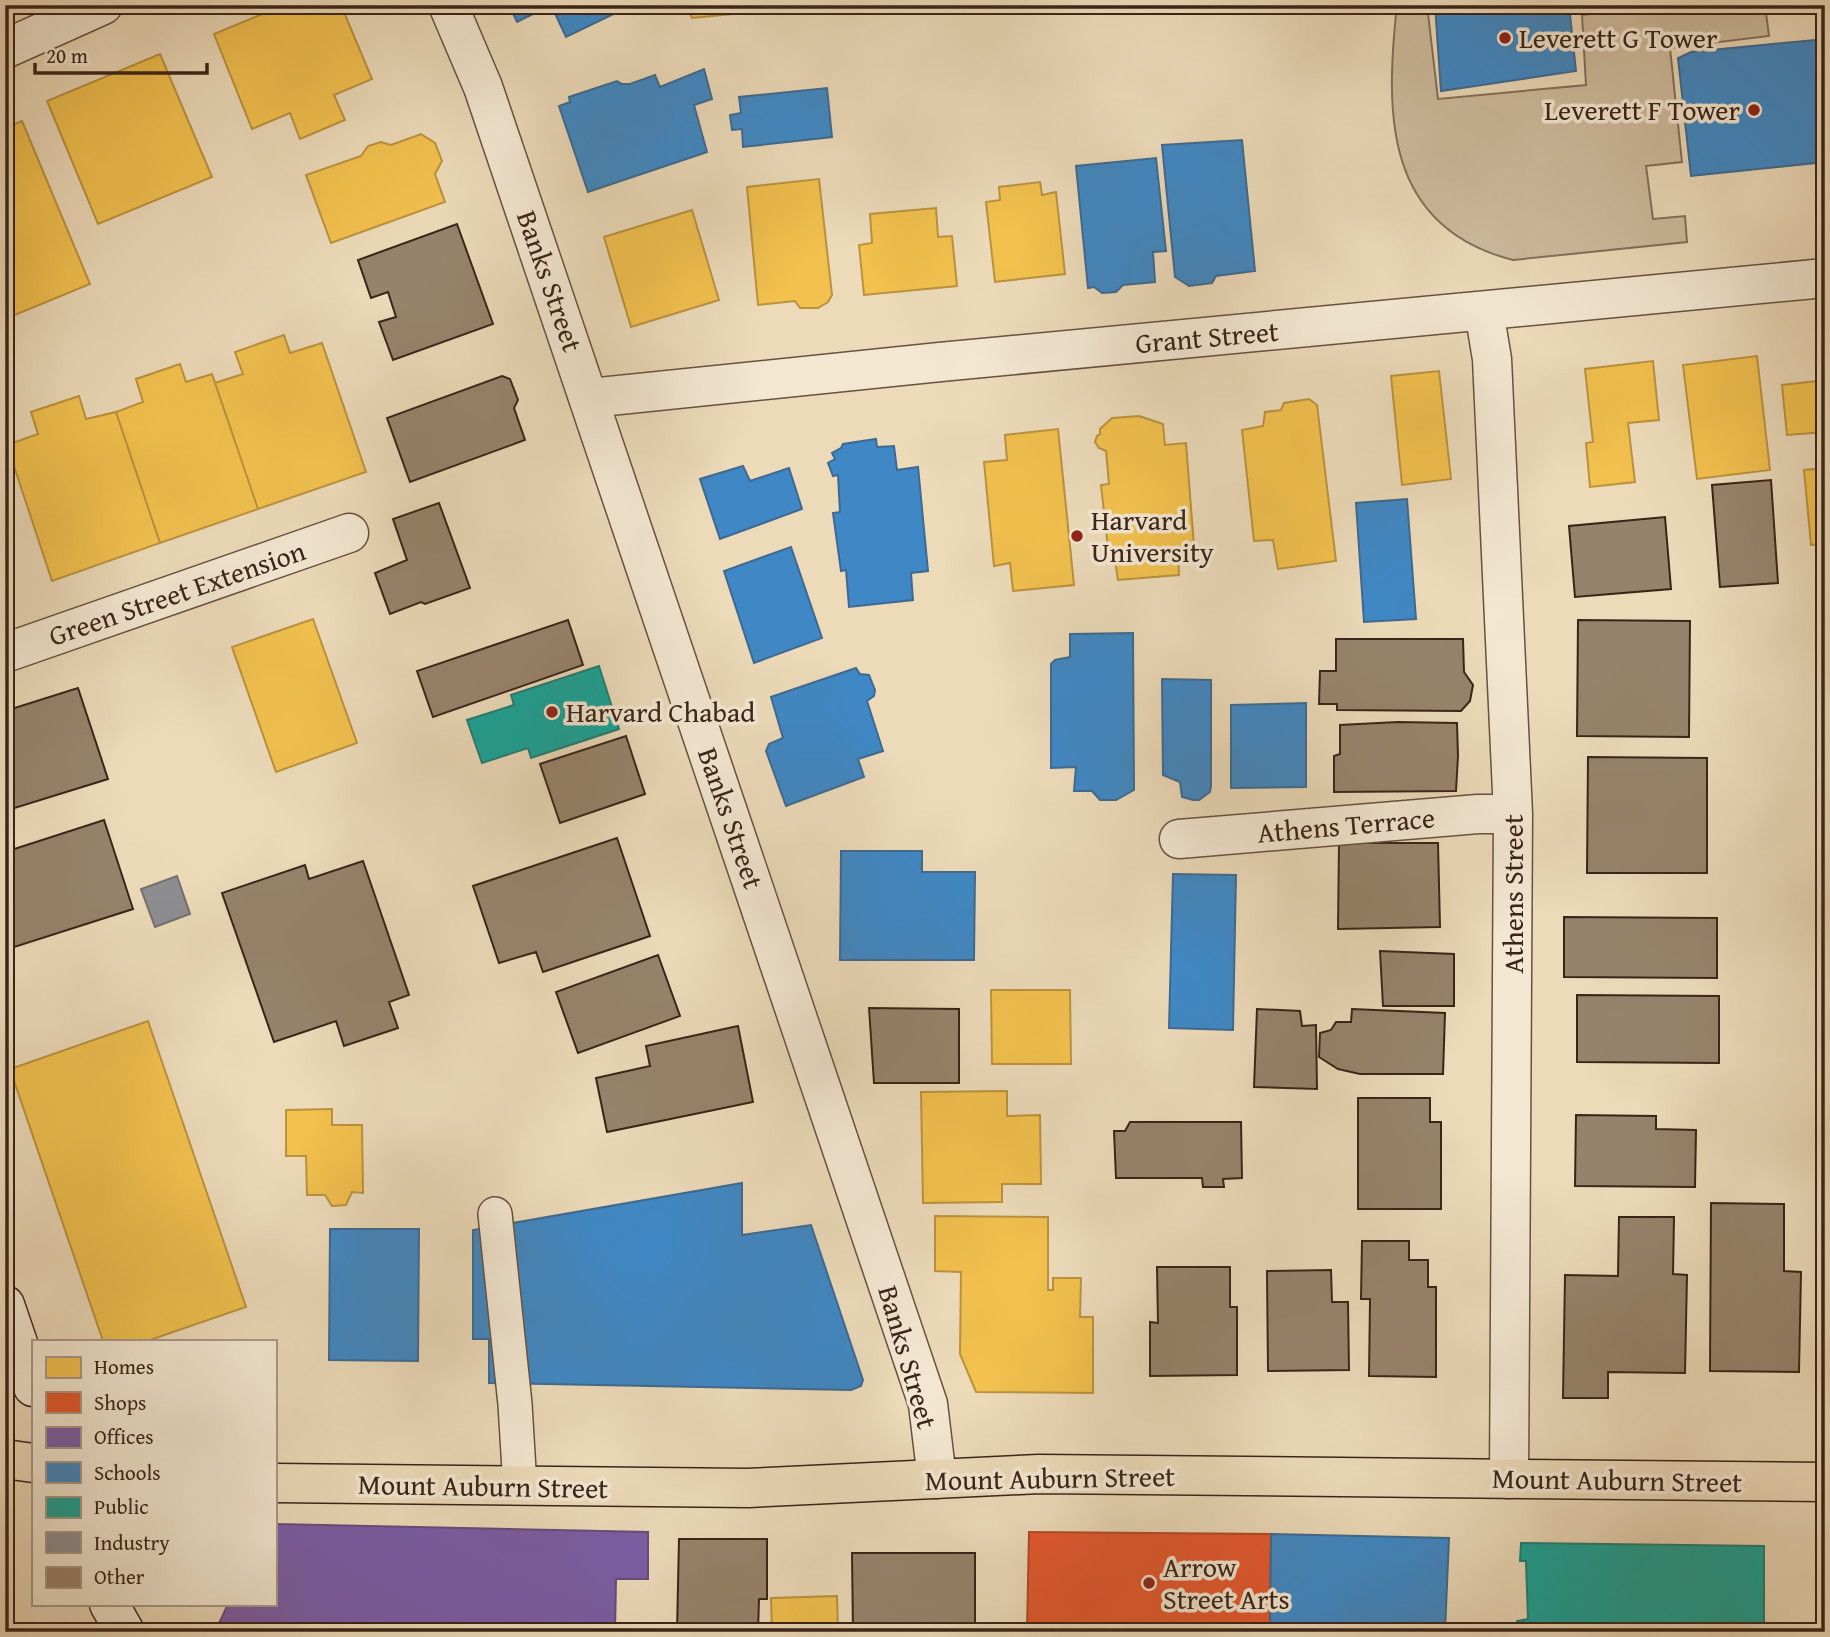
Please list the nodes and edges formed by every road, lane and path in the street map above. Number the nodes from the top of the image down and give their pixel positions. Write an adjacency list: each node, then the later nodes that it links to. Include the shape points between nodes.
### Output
1 (103, 5): 3 (street)
2 (448, 5): 6 (street, Banks Street, via 483,87)
3 (5, 49)
4 (1825, 278): 5 (street, Grant Street)
5 (1484, 311): 6 (street, Grant Street); 9 (street, Athens Street, via 1492,359)
6 (590, 398): 16 (street, Banks Street, via 928,1404)
7 (349, 533): 8 (street, Green Street Extension)
8 (5, 653)
9 (1513, 814): 10 (street, Athens Terrace); 17 (street, Athens Street)
10 (1178, 839)
11 (495, 1214): 20 (lane)
12 (5, 1305): 13 (street)
13 (32, 1384)
14 (5, 1459): 15 (main road)
15 (32, 1463)
16 (937, 1479): 17 (main road, Mount Auburn Street, via 1039,1474); 20 (main road, Mount Auburn Street, via 748,1488)
17 (1509, 1479): 18 (main road, Mount Auburn Street)
18 (1825, 1482)
19 (276, 1483): 20 (main road, Mount Auburn Street)
20 (520, 1486)
21 (110, 1606): 22 (street)
22 (125, 1632)

